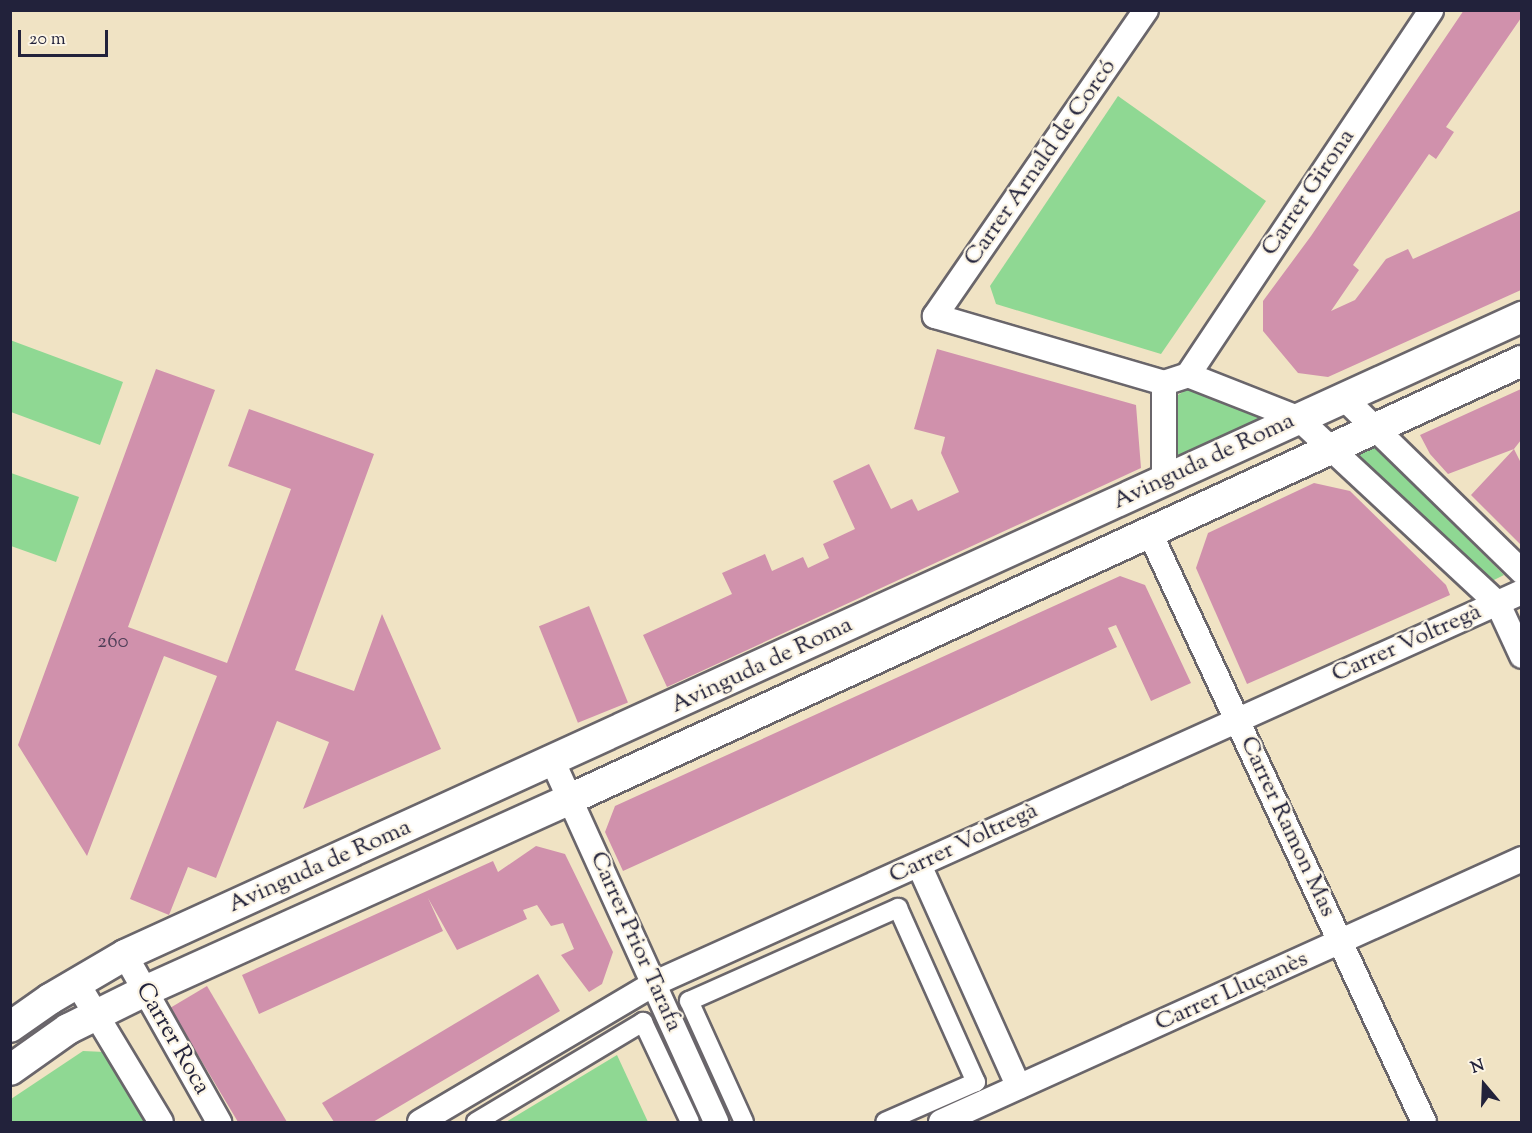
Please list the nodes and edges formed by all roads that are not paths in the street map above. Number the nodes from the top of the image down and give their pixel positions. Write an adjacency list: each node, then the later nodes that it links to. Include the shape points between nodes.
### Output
1 (1146, 10): 6 (street, Carrer Arnald de Corcó, via 935,316)
2 (1431, 10): 5 (street, Carrer Girona)
3 (1521, 317): 7 (street, Avinguda de Roma)
4 (1521, 360): 9 (street, Avinguda de Roma)
5 (1188, 375): 6 (street); 8 (street)
6 (1164, 384): 11 (street)
7 (1344, 398): 8 (street, Avinguda de Roma); 9 (street)
8 (1298, 418): 10 (street); 11 (street, Avinguda de Roma)
9 (1372, 428): 10 (street, Avinguda de Roma); 13 (street)
10 (1332, 448): 12 (street, Avinguda de Roma); 15 (street)
11 (1164, 481): 18 (street, Avinguda de Roma)
12 (1149, 531): 17 (street, Carrer Ramon Mas); 19 (street, Avinguda de Roma)
13 (1521, 572)
14 (1521, 592): 15 (street, Carrer Voltregà)
15 (1498, 604): 16 (street); 17 (street, Carrer Voltregà)
16 (1521, 656)
17 (1238, 718): 21 (street, Carrer Voltregà); 22 (street, Carrer Ramon Mas)
18 (553, 762): 19 (street, Carrer Prior Tarafa); 23 (street, Avinguda de Roma)
19 (570, 799): 25 (street, Carrer Prior Tarafa); 26 (street, Avinguda de Roma)
20 (1521, 859): 22 (street, Carrer Lluçanès)
21 (919, 865): 25 (street, Carrer Voltregà); 30 (street)
22 (1341, 942): 30 (street, Carrer Lluçanès); 40 (street, Carrer Ramon Mas)
23 (125, 955): 24 (street, Avinguda de Roma); 26 (street, Carrer Roca)
24 (77, 983): 27 (street); 28 (street, Avinguda de Roma)
25 (653, 984): 33 (street, Carrer Voltregà); 36 (street, Carrer Prior Tarafa)
26 (145, 991): 27 (street, Avinguda de Roma); 32 (street, Carrer Roca)
27 (96, 1014): 29 (street, Avinguda de Roma); 31 (street)
28 (10, 1027)
29 (10, 1070)
30 (1019, 1087): 39 (street, Carrer Lluçanès)
31 (161, 1122)
32 (219, 1122)
33 (420, 1122)
34 (477, 1122): 35 (street, via 643,1022)
35 (690, 1122)
36 (716, 1122)
37 (744, 1122): 38 (street, via 689,1001 898,908 976,1082)
38 (885, 1122)
39 (941, 1122)
40 (1424, 1122)

